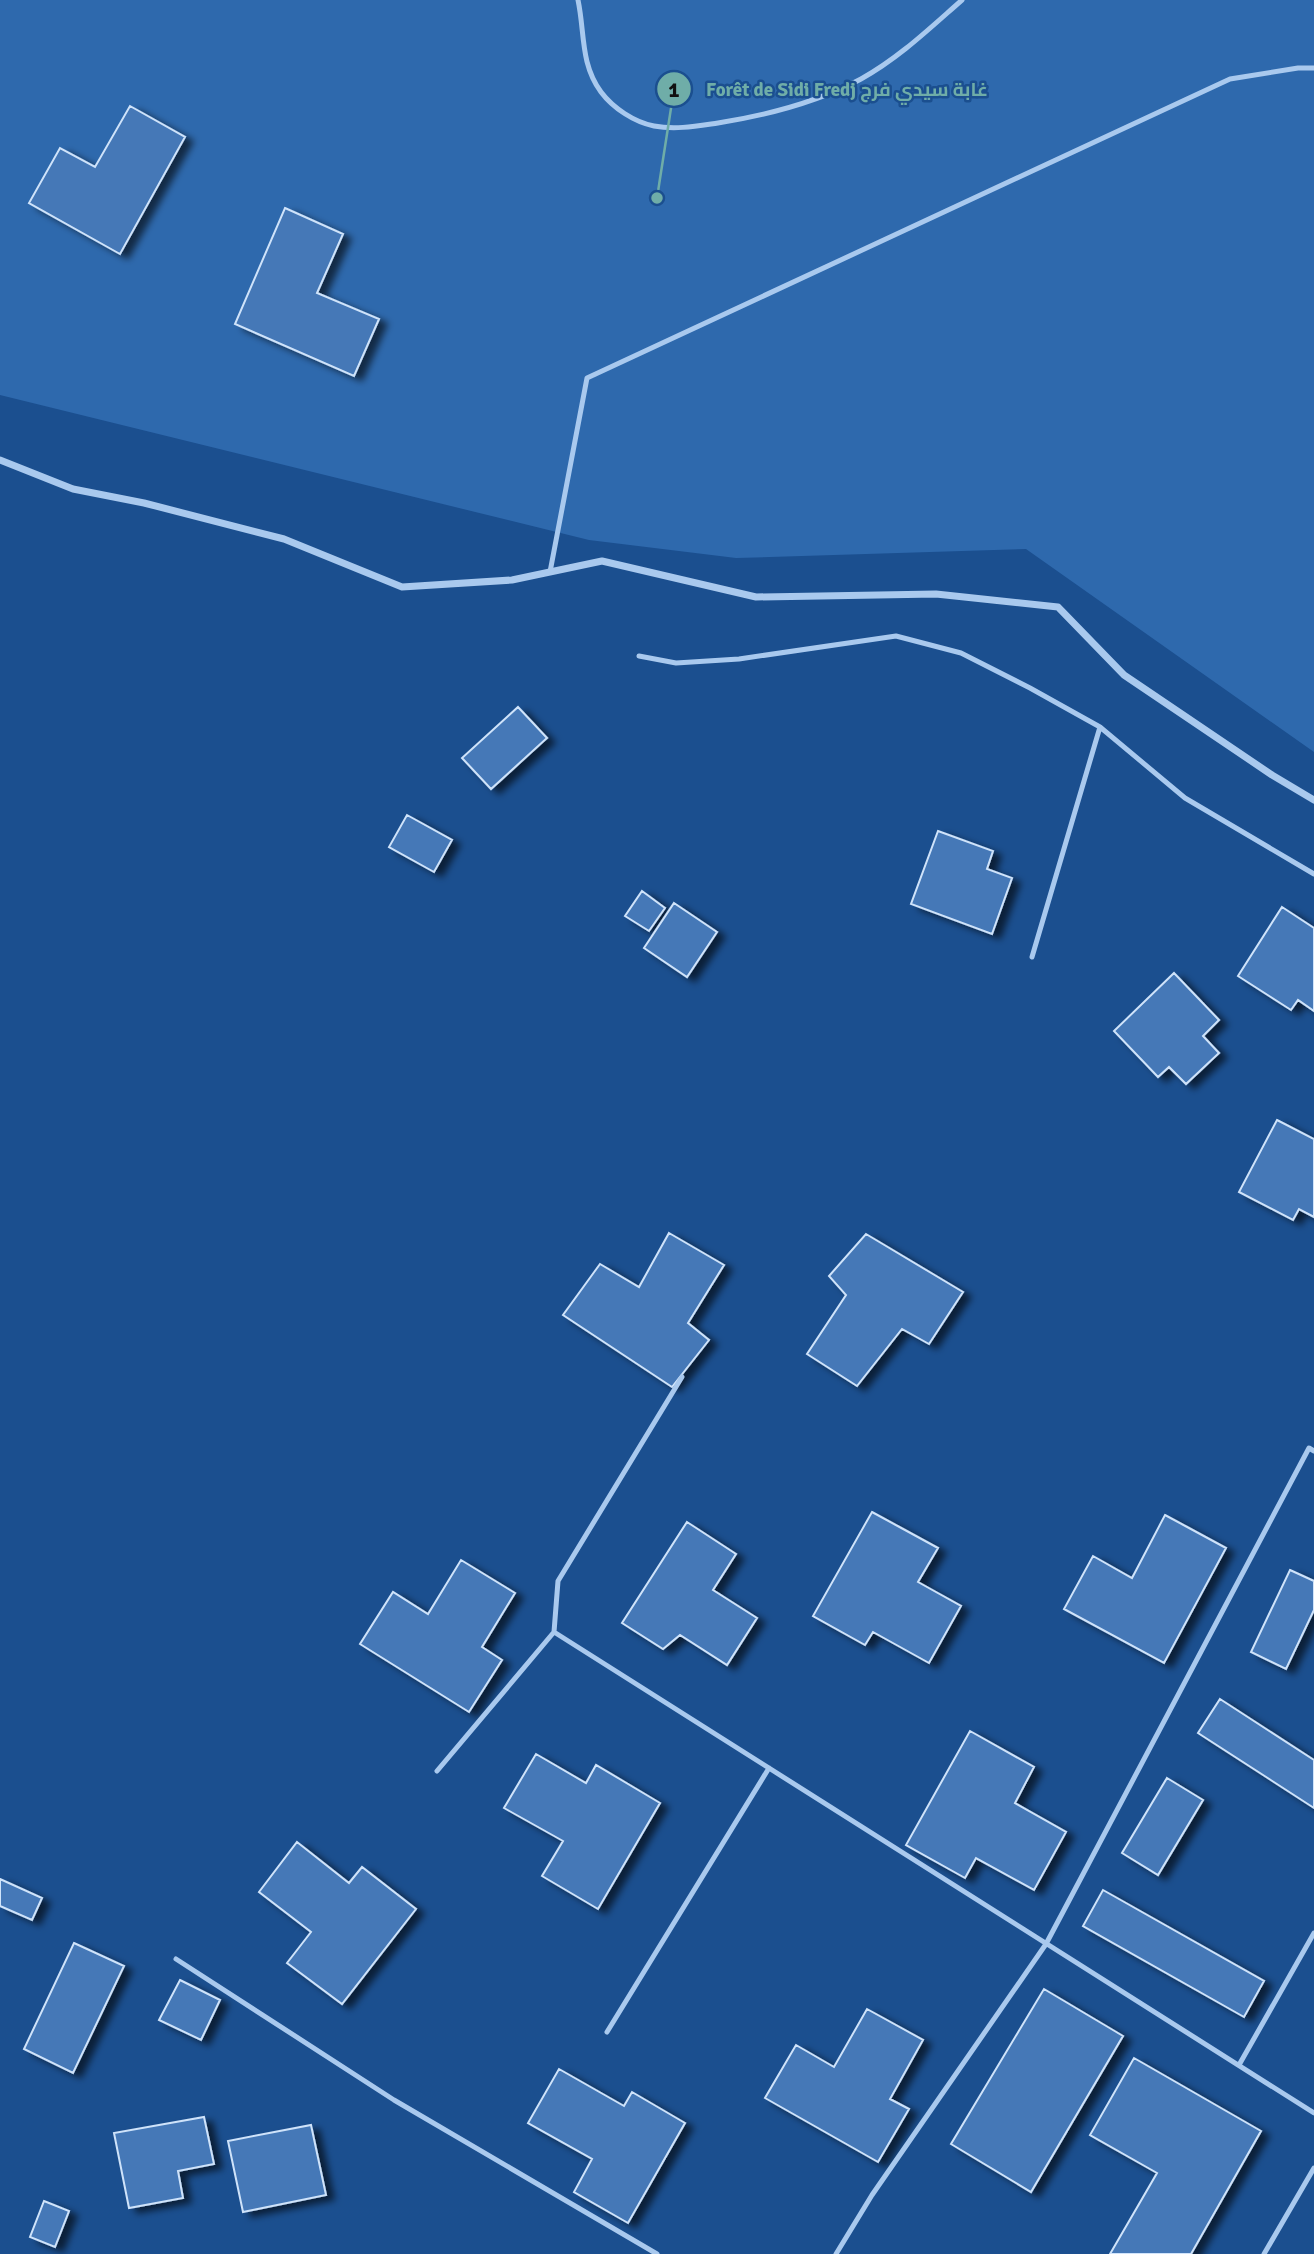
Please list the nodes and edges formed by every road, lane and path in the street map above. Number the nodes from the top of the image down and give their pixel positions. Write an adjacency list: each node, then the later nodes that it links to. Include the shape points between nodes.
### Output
1 (578, 0): 2 (lane, via 586,62 603,94 632,118 671,128 751,117 817,99 903,52)
2 (962, 0)
3 (1314, 68): 5 (lane, via 1230,79 587,378)
4 (0, 460): 5 (street, via 73,489 284,539 402,587 512,580)
5 (550, 572): 8 (street, via 602,561 756,597 936,593 1058,607 1124,674)
6 (639, 656): 7 (lane, via 676,663 739,659 896,636 961,653)
7 (1100, 727): 9 (lane, via 1185,798); 10 (lane)
8 (1314, 800)
9 (1314, 874)
10 (1032, 957)
11 (682, 1377): 13 (lane, via 558,1581)
12 (1314, 1451): 17 (lane, via 1308,1448)
13 (554, 1632): 14 (lane); 15 (lane)
14 (769, 1768): 17 (lane); 19 (lane)
15 (436, 1770)
16 (1314, 1933): 20 (lane)
17 (1046, 1944): 20 (lane); 24 (lane)
18 (176, 1959): 23 (lane, via 394,2100)
19 (607, 2032)
20 (1239, 2065): 21 (lane)
21 (1314, 2113)
22 (1314, 2168): 25 (lane)
23 (657, 2254)
24 (836, 2254)
25 (1264, 2254)

